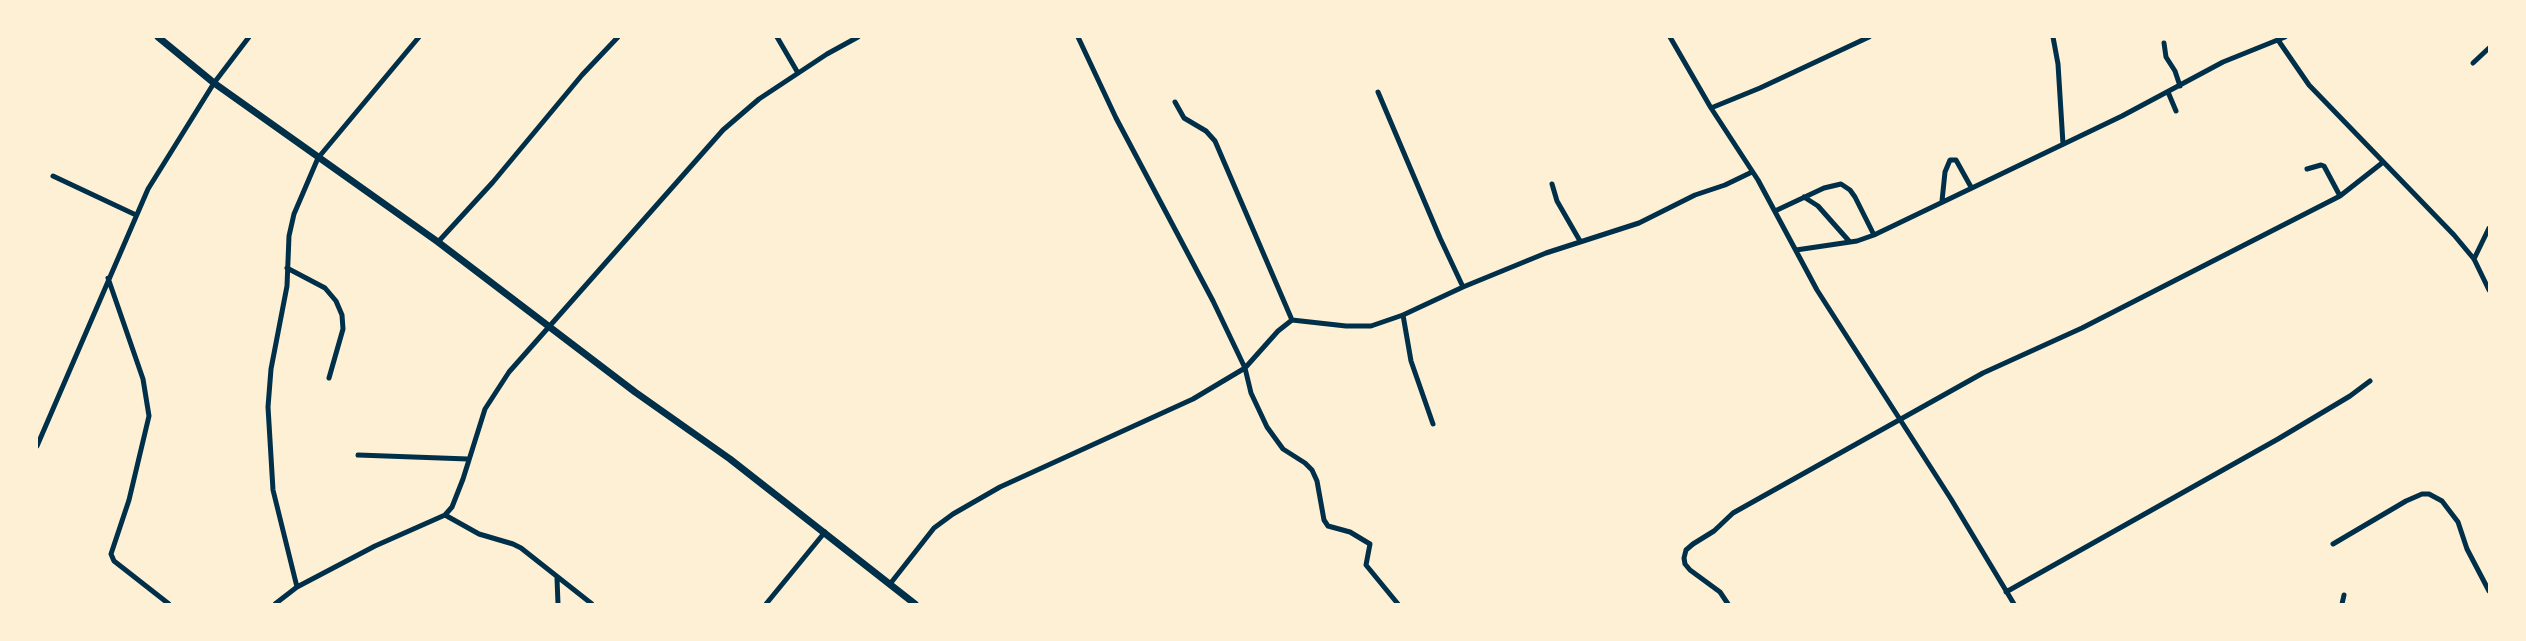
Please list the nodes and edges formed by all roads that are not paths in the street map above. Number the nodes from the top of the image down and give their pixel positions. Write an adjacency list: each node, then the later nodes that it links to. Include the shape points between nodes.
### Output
1 (158, 37): 17 (street)
2 (249, 37): 17 (street)
3 (419, 37): 25 (street)
4 (618, 37): 40 (street)
5 (777, 37): 16 (street)
6 (858, 37): 16 (street)
7 (1078, 37): 51 (street)
8 (1670, 37): 22 (street)
9 (1869, 37): 22 (street)
10 (2053, 37): 24 (street)
11 (2285, 37): 12 (street)
12 (2278, 40): 18 (street); 26 (street, via 2301,75)
13 (2164, 43): 18 (street)
14 (2489, 48): 15 (street)
15 (2473, 63)
16 (799, 74): 50 (street, via 759,99 723,130)
17 (214, 83): 25 (street); 36 (street, via 163,161)
18 (2180, 86): 20 (street)
19 (1378, 92): 46 (street)
20 (2168, 93): 23 (street); 24 (street)
21 (1175, 102): 49 (street, via 1184,117 1214,141)
22 (1711, 108): 28 (street)
23 (2176, 111)
24 (2063, 144): 31 (street)
25 (318, 158): 40 (street); 44 (street, via 294,214)
26 (2382, 163): 32 (street); 43 (street)
27 (2307, 169): 32 (street, via 2324,166)
28 (1752, 172): 35 (street); 41 (street, via 1639,223)
29 (53, 176): 36 (street)
30 (1552, 184): 41 (street)
31 (1971, 187): 34 (street); 34 (street, via 1956,160 1950,160)
32 (2340, 196): 54 (street)
33 (1804, 197): 35 (street); 38 (street, via 1835,184 1845,186 1861,206); 39 (street)
34 (1942, 201): 38 (street)
35 (1775, 211): 42 (street)
36 (136, 215): 45 (street)
37 (2489, 228): 43 (street)
38 (1874, 235): 39 (street)
39 (1849, 241): 42 (street)
40 (438, 242): 50 (street)
41 (1580, 242): 46 (street)
42 (1796, 250): 54 (street)
43 (2474, 259): 47 (street)
44 (287, 268): 52 (street, via 326,288 342,314 343,329); 64 (street, via 271,369 270,457 276,509)
45 (108, 278): 56 (street); 68 (street, via 143,379 149,416 111,554)
46 (1463, 287): 48 (street)
47 (2489, 290)
48 (1403, 315): 49 (street, via 1371,326); 55 (street, via 1411,361)
49 (1292, 320): 51 (street)
50 (550, 327): 58 (street, via 496,390); 60 (street)
51 (1245, 368): 63 (street, via 1193,399 1000,487 953,514 934,528); 74 (street, via 1271,435 1312,470 1326,523 1370,544 1366,565)
52 (329, 378)
53 (2370, 381): 66 (street, via 2278,439)
54 (1899, 419): 66 (street); 75 (street, via 1739,508 1686,550 1685,564)
55 (1433, 424)
56 (37, 446)
57 (358, 455): 58 (street)
58 (468, 459): 59 (street)
59 (445, 514): 62 (street, via 479,534 513,544); 64 (street)
60 (825, 532): 63 (street); 72 (street)
61 (2333, 544): 65 (street, via 2406,501 2429,494 2442,501 2458,522)
62 (557, 578): 70 (street); 71 (street)
63 (890, 584): 73 (street)
64 (297, 587): 69 (street)
65 (2489, 590)
66 (2006, 592): 76 (street)
67 (2344, 595): 77 (street)
68 (169, 604)
69 (275, 604)
70 (558, 604)
71 (592, 604)
72 (766, 604)
73 (915, 604)
74 (1398, 604)
75 (1728, 604)
76 (2014, 604)
77 (2342, 604)

